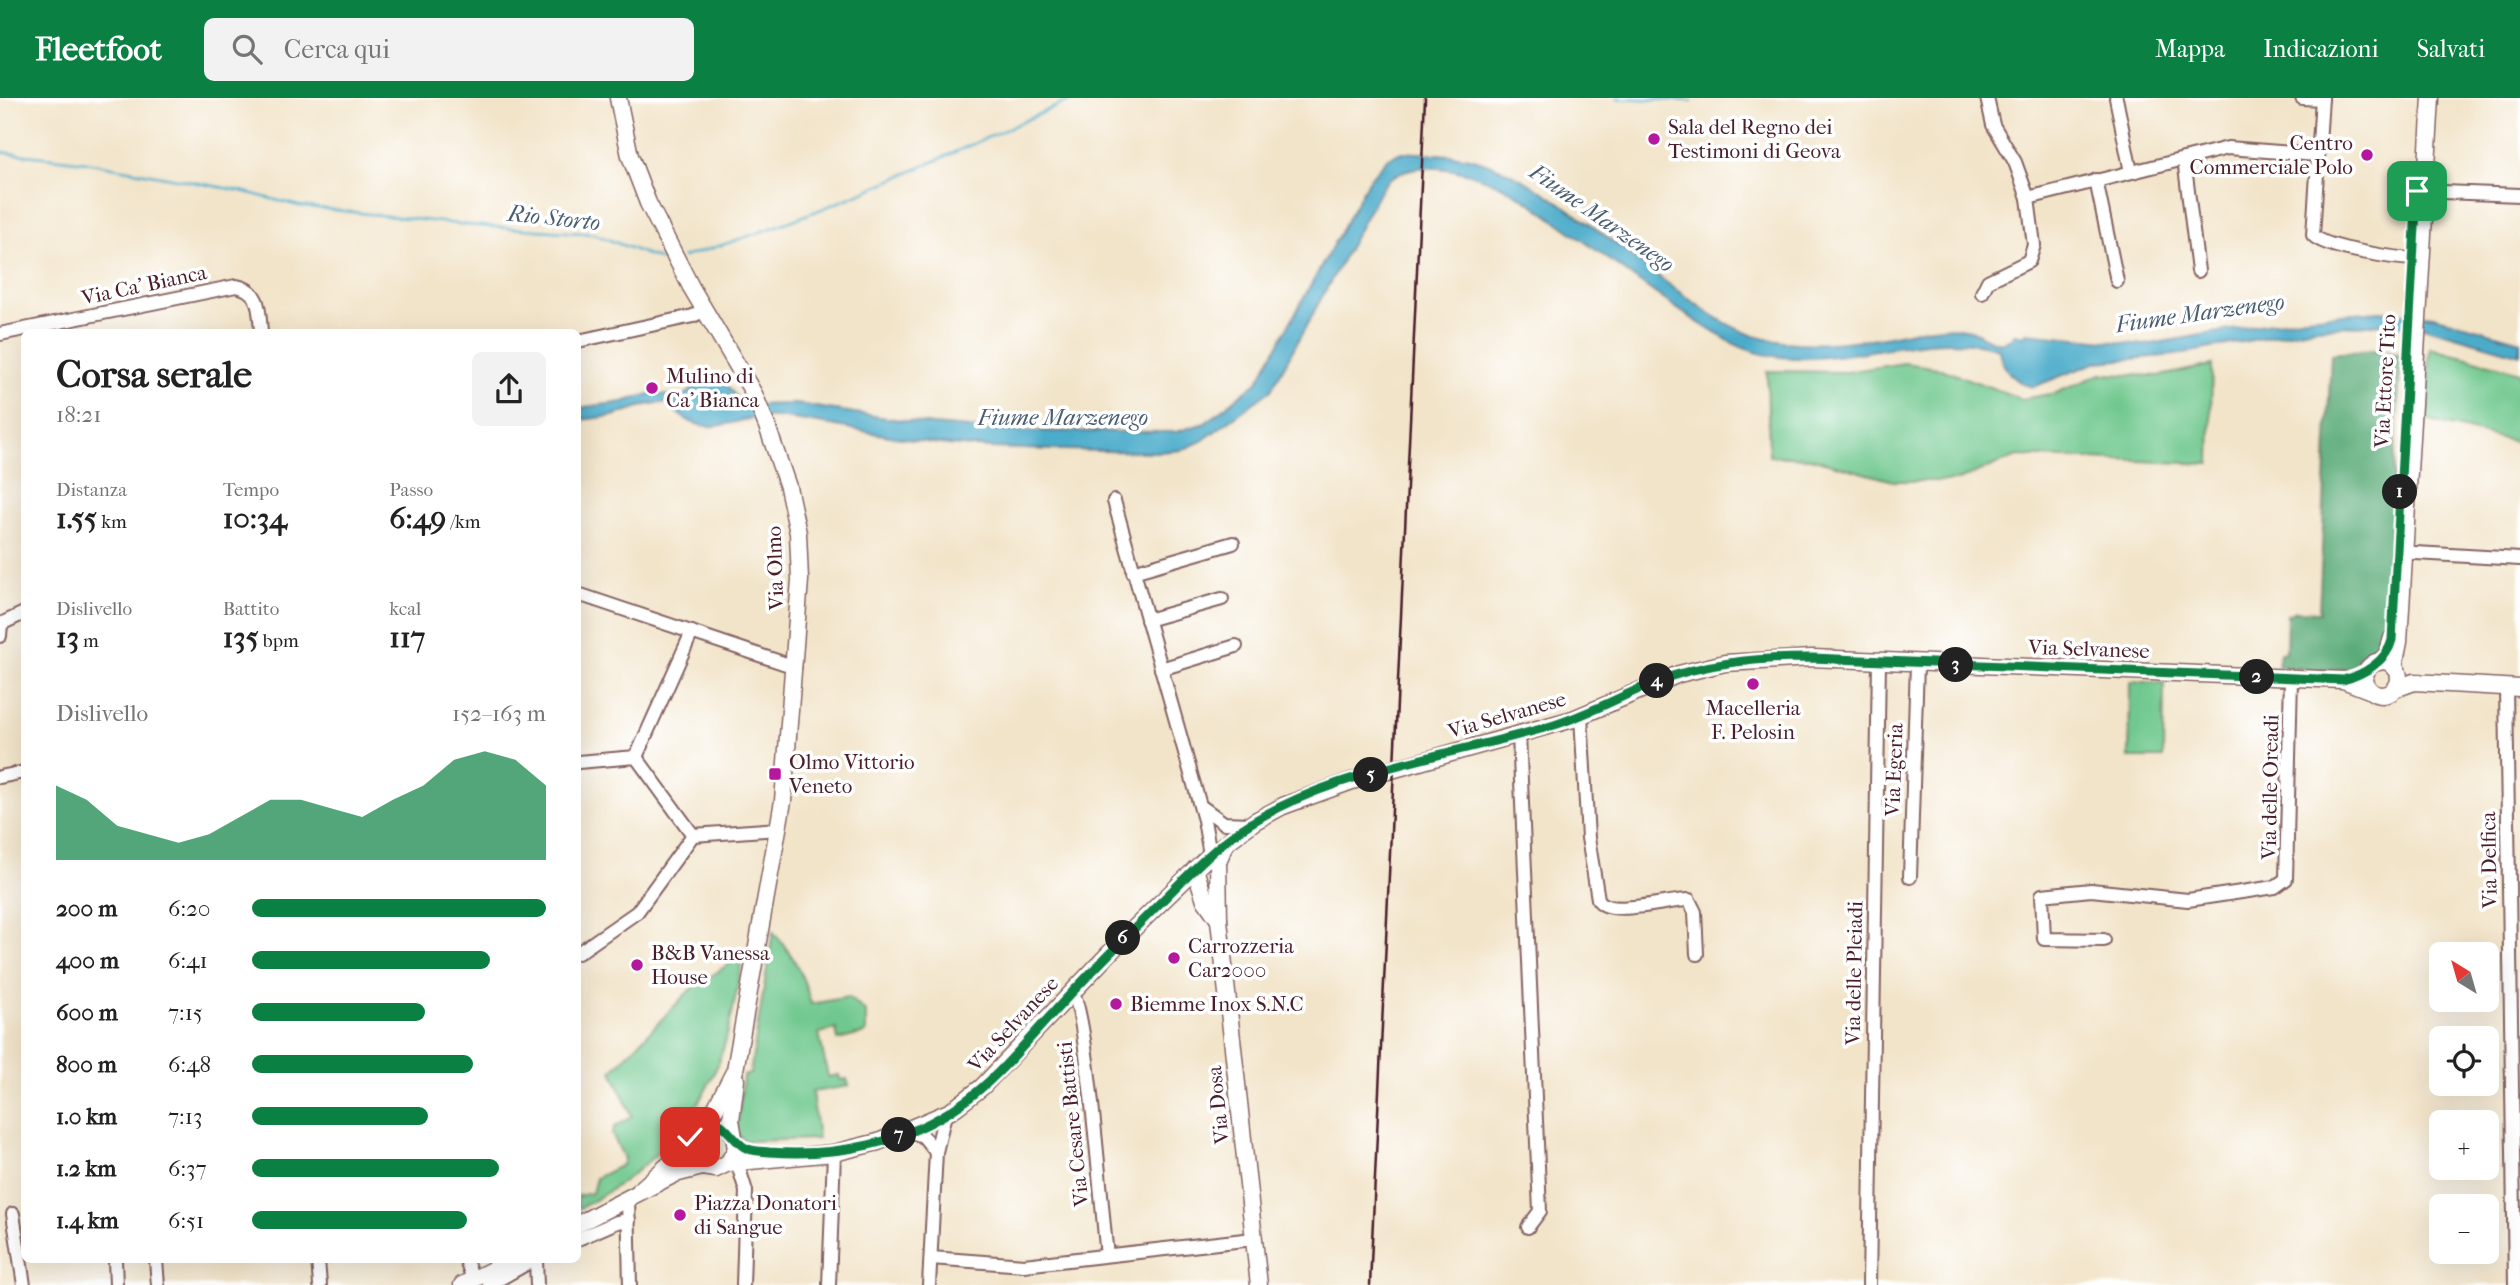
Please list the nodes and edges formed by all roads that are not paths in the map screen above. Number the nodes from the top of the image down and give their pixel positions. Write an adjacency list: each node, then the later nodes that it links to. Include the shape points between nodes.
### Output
1 (618, 98): 19 (street, Via Olmo, via 630,156 666,241)
2 (1987, 98): 14 (street, via 1993,125 2015,162)
3 (2116, 98): 10 (street)
4 (2302, 98): 7 (street)
5 (2424, 98): 12 (street, Via Ettore Tito)
6 (2431, 98): 12 (street, Via Ettore Tito)
7 (2322, 99): 8 (street)
8 (2317, 155): 9 (street, via 2228,148); 15 (street, via 2312,227 2316,238)
9 (2184, 159): 10 (street); 16 (street)
10 (2131, 172): 11 (street)
11 (2096, 180): 14 (street); 17 (street)
12 (2420, 191): 13 (street); 15 (street, Via Ettore Tito)
13 (2520, 195)
14 (2028, 198): 18 (street, via 2033,254 2021,266 1988,281)
15 (2416, 259): 27 (street, Via Ettore Tito)
16 (2198, 271)
17 (2117, 281)
18 (1982, 293)
19 (707, 314): 24 (street); 39 (street, Via Olmo, via 754,394 788,487 798,533 800,580)
20 (25, 329): 21 (street, Via Ca' Bianca, via 236,286 248,288 256,296)
21 (261, 329)
22 (21, 330): 23 (street, Via Ca' Bianca)
23 (0, 334)
24 (581, 340)
25 (1114, 502): 29 (street)
26 (1233, 543): 29 (street)
27 (2400, 552): 28 (street); 41 (street, Via Ettore Tito, via 2399,642)
28 (2520, 559)
29 (1133, 572): 33 (street)
30 (581, 595): 35 (street)
31 (1222, 599): 33 (street)
32 (21, 616): 34 (street)
33 (1147, 620): 40 (street)
34 (1, 630)
35 (692, 632): 39 (street); 48 (street)
36 (1236, 646): 40 (street)
37 (1879, 662): 38 (street, Via Selvanese); 46 (street, Via Selvanese, via 1807,658 1725,663 1655,682); 105 (street, Via delle Pleiadi)
38 (1917, 664): 42 (street, Via Selvanese); 59 (street, Via Egeria)
39 (795, 667): 54 (street, Via Olmo)
40 (1161, 669): 52 (street)
41 (2387, 673): 43 (street, Via Selvanese); 44 (street, Via Selvanese, via 2414,682); 45 (street, Via Ettore Tito, via 2365,678); 45 (street, via 2382,695)
42 (2291, 678): 43 (street, Via Selvanese); 62 (street, Via delle Oreadi, via 2286,879 2275,887 2188,900 2091,890 2042,895 2044,939)
43 (2343, 680): 45 (street, Via Selvanese)
44 (2513, 688): 106 (street, Via Delfica)
45 (2369, 690)
46 (1581, 716): 47 (street, Via Selvanese); 64 (street, via 1588,838 1598,899 1614,911 1689,900 1695,912)
47 (1519, 735): 53 (street, Via Selvanese, via 1352,780); 81 (street, via 1540,1212)
48 (636, 757): 49 (street); 55 (street)
49 (581, 762)
50 (21, 773): 51 (street)
51 (0, 777)
52 (1200, 804): 53 (street, via 1224,823); 57 (street)
53 (1250, 824): 56 (street, Via Selvanese)
54 (779, 829): 55 (street); 66 (street, Via Olmo)
55 (693, 835): 63 (street, via 637,912)
56 (1228, 839): 57 (street, Via Selvanese); 61 (street, via 1219,857)
57 (1210, 855): 58 (street, Via Selvanese)
58 (1195, 869): 60 (street, Via Selvanese); 61 (street)
59 (1910, 877)
60 (1171, 892): 61 (street); 65 (street, Via Selvanese)
61 (1213, 896): 82 (street, Via Dosa)
62 (2104, 940)
63 (581, 951)
64 (1697, 954)
65 (1072, 992): 67 (street, Via Selvanese, via 982,1087); 84 (street, Via Cesare Battisti, via 1077,997 1084,1042)
66 (735, 1070): 68 (street, Via Olmo); 70 (street, Via Olmo)
67 (939, 1118): 69 (street, Via Selvanese); 72 (street)
68 (707, 1122): 70 (street, via 720,1123); 71 (street, Via Olmo, via 694,1130)
69 (909, 1131): 72 (street, via 923,1136); 73 (street, Via Selvanese)
70 (733, 1136): 74 (street, Via Selvanese, via 750,1150); 75 (street, Via Olmo)
71 (689, 1144): 76 (street, via 692,1158); 77 (street, Via Olmo)
72 (936, 1152): 85 (street)
73 (834, 1153): 74 (street, Via Selvanese); 102 (street)
74 (810, 1154): 75 (street, Via Selvanese)
75 (733, 1162): 76 (street, Via Olmo, via 716,1169); 101 (street, via 746,1191)
76 (702, 1167): 77 (street, Via Olmo)
77 (634, 1193): 79 (street); 80 (street, Via Olmo)
78 (13, 1214): 94 (street)
79 (629, 1220): 83 (street); 100 (street)
80 (581, 1222)
81 (1528, 1227)
82 (1253, 1238): 84 (street); 104 (street, Via Dosa)
83 (581, 1239)
84 (1107, 1255): 85 (street, via 1024,1265)
85 (931, 1258): 103 (street)
86 (115, 1263): 95 (street)
87 (156, 1263): 96 (street)
88 (318, 1263): 97 (street)
89 (466, 1263): 93 (street)
90 (506, 1263): 93 (street)
91 (529, 1263): 98 (street)
92 (534, 1263): 99 (street)
93 (468, 1282)
94 (24, 1285)
95 (116, 1285)
96 (158, 1285)
97 (320, 1285)
98 (489, 1285)
99 (537, 1285)
100 (630, 1285)
101 (743, 1285)
102 (829, 1285)
103 (929, 1285)
104 (1259, 1285)
105 (1869, 1285)
106 (2515, 1285)

